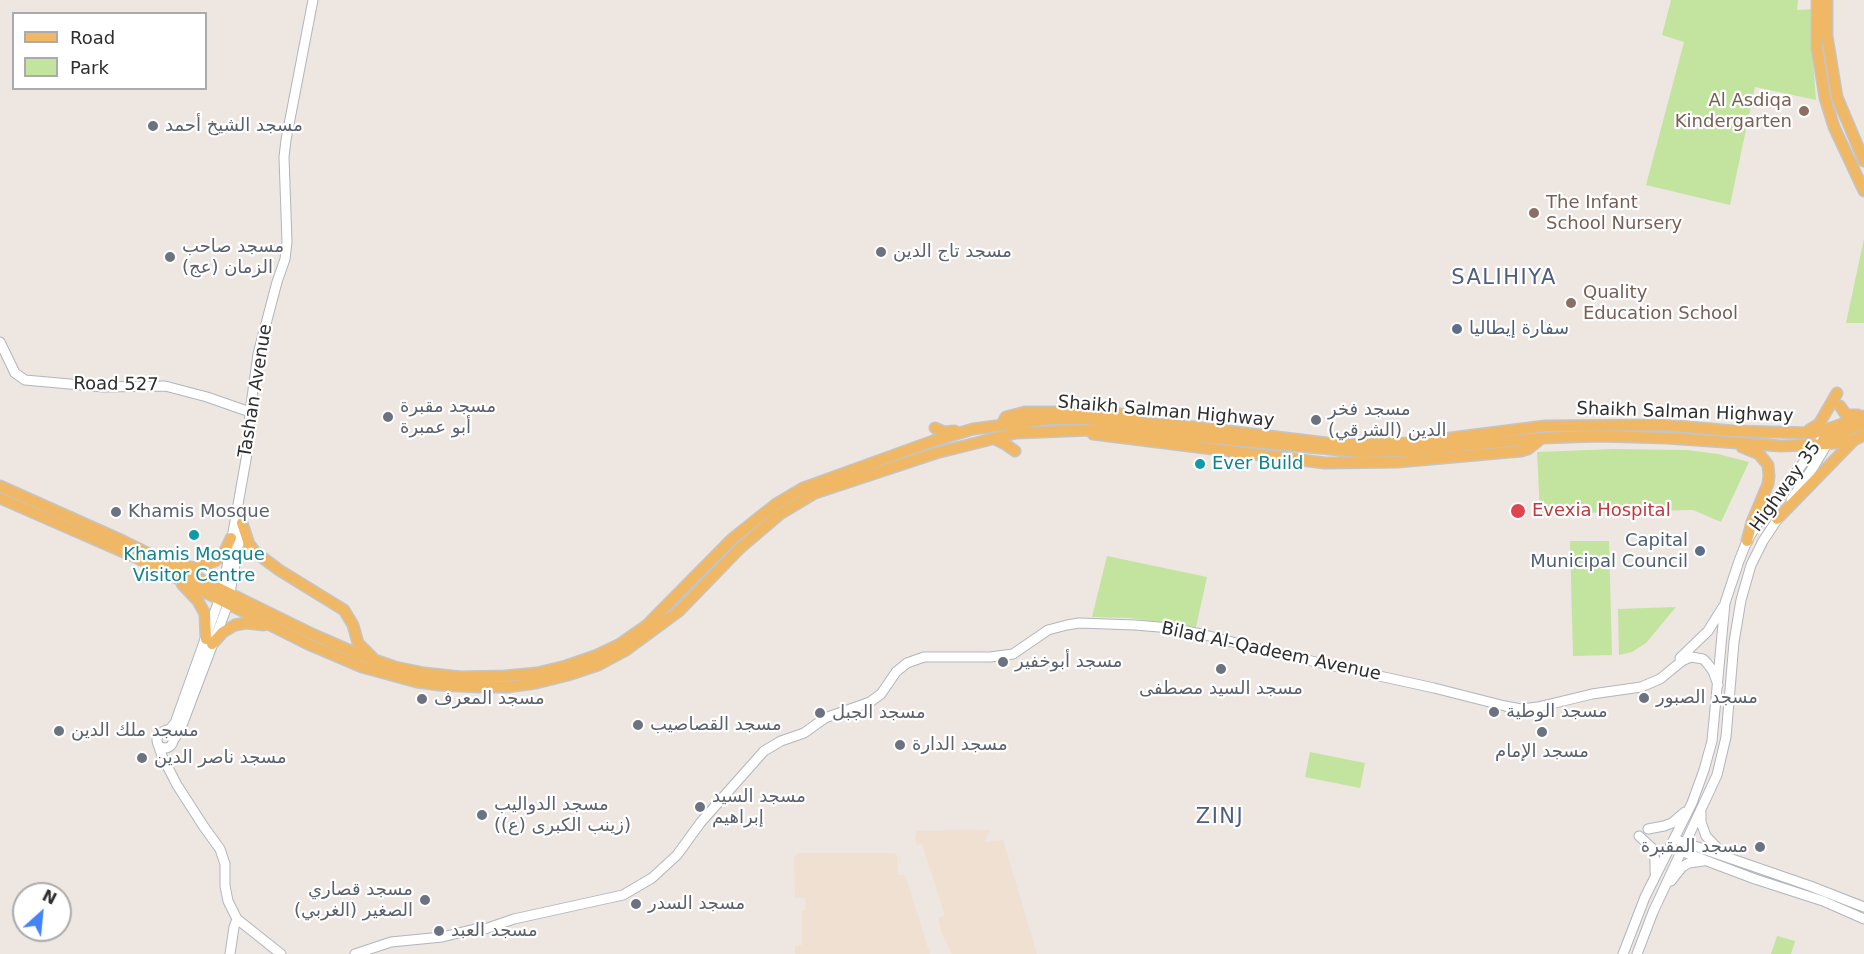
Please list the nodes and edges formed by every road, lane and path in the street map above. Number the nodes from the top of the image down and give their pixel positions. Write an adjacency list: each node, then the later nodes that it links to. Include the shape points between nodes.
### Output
1 (313, 0): 9 (street, Tashan Avenue, via 286,140 285,259 261,340)
2 (1817, 0): 5 (main road, via 1817,48 1825,98 1834,127)
3 (1827, 0): 4 (main road, via 1827,36 1838,97)
4 (1864, 161)
5 (1864, 190)
6 (0, 342): 9 (street, Road 527, via 15,373 25,381 104,387 165,386)
7 (1837, 393): 14 (main road, via 1820,424)
8 (1840, 406): 10 (main road, via 1849,416)
9 (250, 412): 26 (street, Tashan Avenue)
10 (1864, 415): 15 (main road, Shaikh Salman Highway)
11 (1864, 424): 15 (main road)
12 (973, 429): 14 (main road, Shaikh Salman Highway, via 1002,424 1006,417 1025,412 1282,431 1301,439 1335,444 1411,443 1545,426 1664,425); 20 (main road, Shaikh Salman Highway); 20 (main road, via 948,432 933,428)
13 (1078, 430): 17 (main road, Shaikh Salman Highway); 21 (main road, Shaikh Salman Highway, via 1117,429); 23 (main road)
14 (1798, 433): 15 (main road, Shaikh Salman Highway)
15 (1828, 436): 16 (main road, Shaikh Salman Highway); 19 (main road, Shaikh Salman Highway, via 1781,446); 27 (street, Highway 35, via 1815,466); 30 (street, Highway 35, via 1775,499)
16 (1859, 437): 27 (main road)
17 (993, 438): 22 (main road); 35 (main road, Shaikh Salman Highway, via 815,493 780,514 740,548 651,634 598,665 568,675 507,687 417,682 362,667)
18 (1542, 438): 19 (main road, Shaikh Salman Highway, via 1598,436); 21 (main road, Shaikh Salman Highway, via 1408,451); 23 (main road, via 1521,452 1398,462)
19 (1725, 443): 30 (main road, via 1759,454 1768,465 1768,484)
20 (923, 445): 37 (main road, Shaikh Salman Highway, via 803,488 776,504 722,548 647,626 595,656 537,673 505,676 440,675)
21 (1328, 450): 23 (main road)
22 (1015, 451)
23 (1325, 463)
24 (0, 486): 31 (main road, Shaikh Salman Highway)
25 (0, 498): 32 (main road, Shaikh Salman Highway)
26 (240, 499): 28 (street, Tashan Avenue); 29 (street, Tashan Avenue)
27 (1778, 519): 45 (street, Highway 35, via 1751,565 1741,600 1726,737 1717,775)
28 (242, 523): 33 (street, Tashan Avenue); 37 (main road, via 255,552 344,610 361,648)
29 (231, 538): 31 (main road, via 224,553 207,566); 33 (street, Tashan Avenue)
30 (1747, 541): 34 (street, Highway 35)
31 (170, 563): 33 (main road, Shaikh Salman Highway)
32 (176, 577): 33 (main road, Shaikh Salman Highway); 36 (main road, via 205,614)
33 (225, 596): 35 (main road, Shaikh Salman Highway); 36 (street); 37 (main road, Shaikh Salman Highway)
34 (1725, 603): 38 (street, Bilad Al-Qadeem Avenue, via 1700,640); 39 (street, Highway 35)
35 (271, 626): 36 (main road, via 235,625)
36 (209, 641): 40 (street, via 175,723); 42 (street, via 181,728)
37 (384, 664)
38 (1657, 681): 39 (street, Bilad Al-Qadeem Avenue, via 1687,658 1697,657 1711,667); 59 (street, Bilad Al-Qadeem Avenue, via 1521,709 1170,628 1067,625 1048,630 1013,654 924,657 908,663 870,702 825,718 804,733 764,751 676,855 645,883 623,895 506,918 446,936 392,942)
39 (1718, 685): 44 (street, Highway 35, via 1712,741)
40 (164, 731): 41 (street, via 157,738); 42 (street, via 171,734)
41 (158, 744): 42 (street, via 164,748); 43 (street)
42 (171, 744): 43 (street, via 170,764)
43 (177, 785): 55 (street, via 220,849 228,901)
44 (1692, 803): 46 (street, via 1678,820); 48 (street, Highway 35)
45 (1701, 810): 49 (street, Highway 35); 50 (street, via 1706,836)
46 (1648, 829)
47 (1639, 836): 52 (street, via 1652,848)
48 (1673, 843): 49 (street); 52 (street, Highway 35)
49 (1684, 847): 50 (street); 51 (street); 53 (street, Highway 35)
50 (1728, 858): 54 (street)
51 (1710, 862): 53 (street, via 1689,862); 56 (street)
52 (1655, 875): 60 (street, Highway 35)
53 (1663, 890): 61 (street, Highway 35)
54 (1864, 907)
55 (237, 919): 57 (street); 58 (street)
56 (1864, 919)
57 (230, 954)
58 (281, 954)
59 (355, 954)
60 (1623, 954)
61 (1637, 954)

